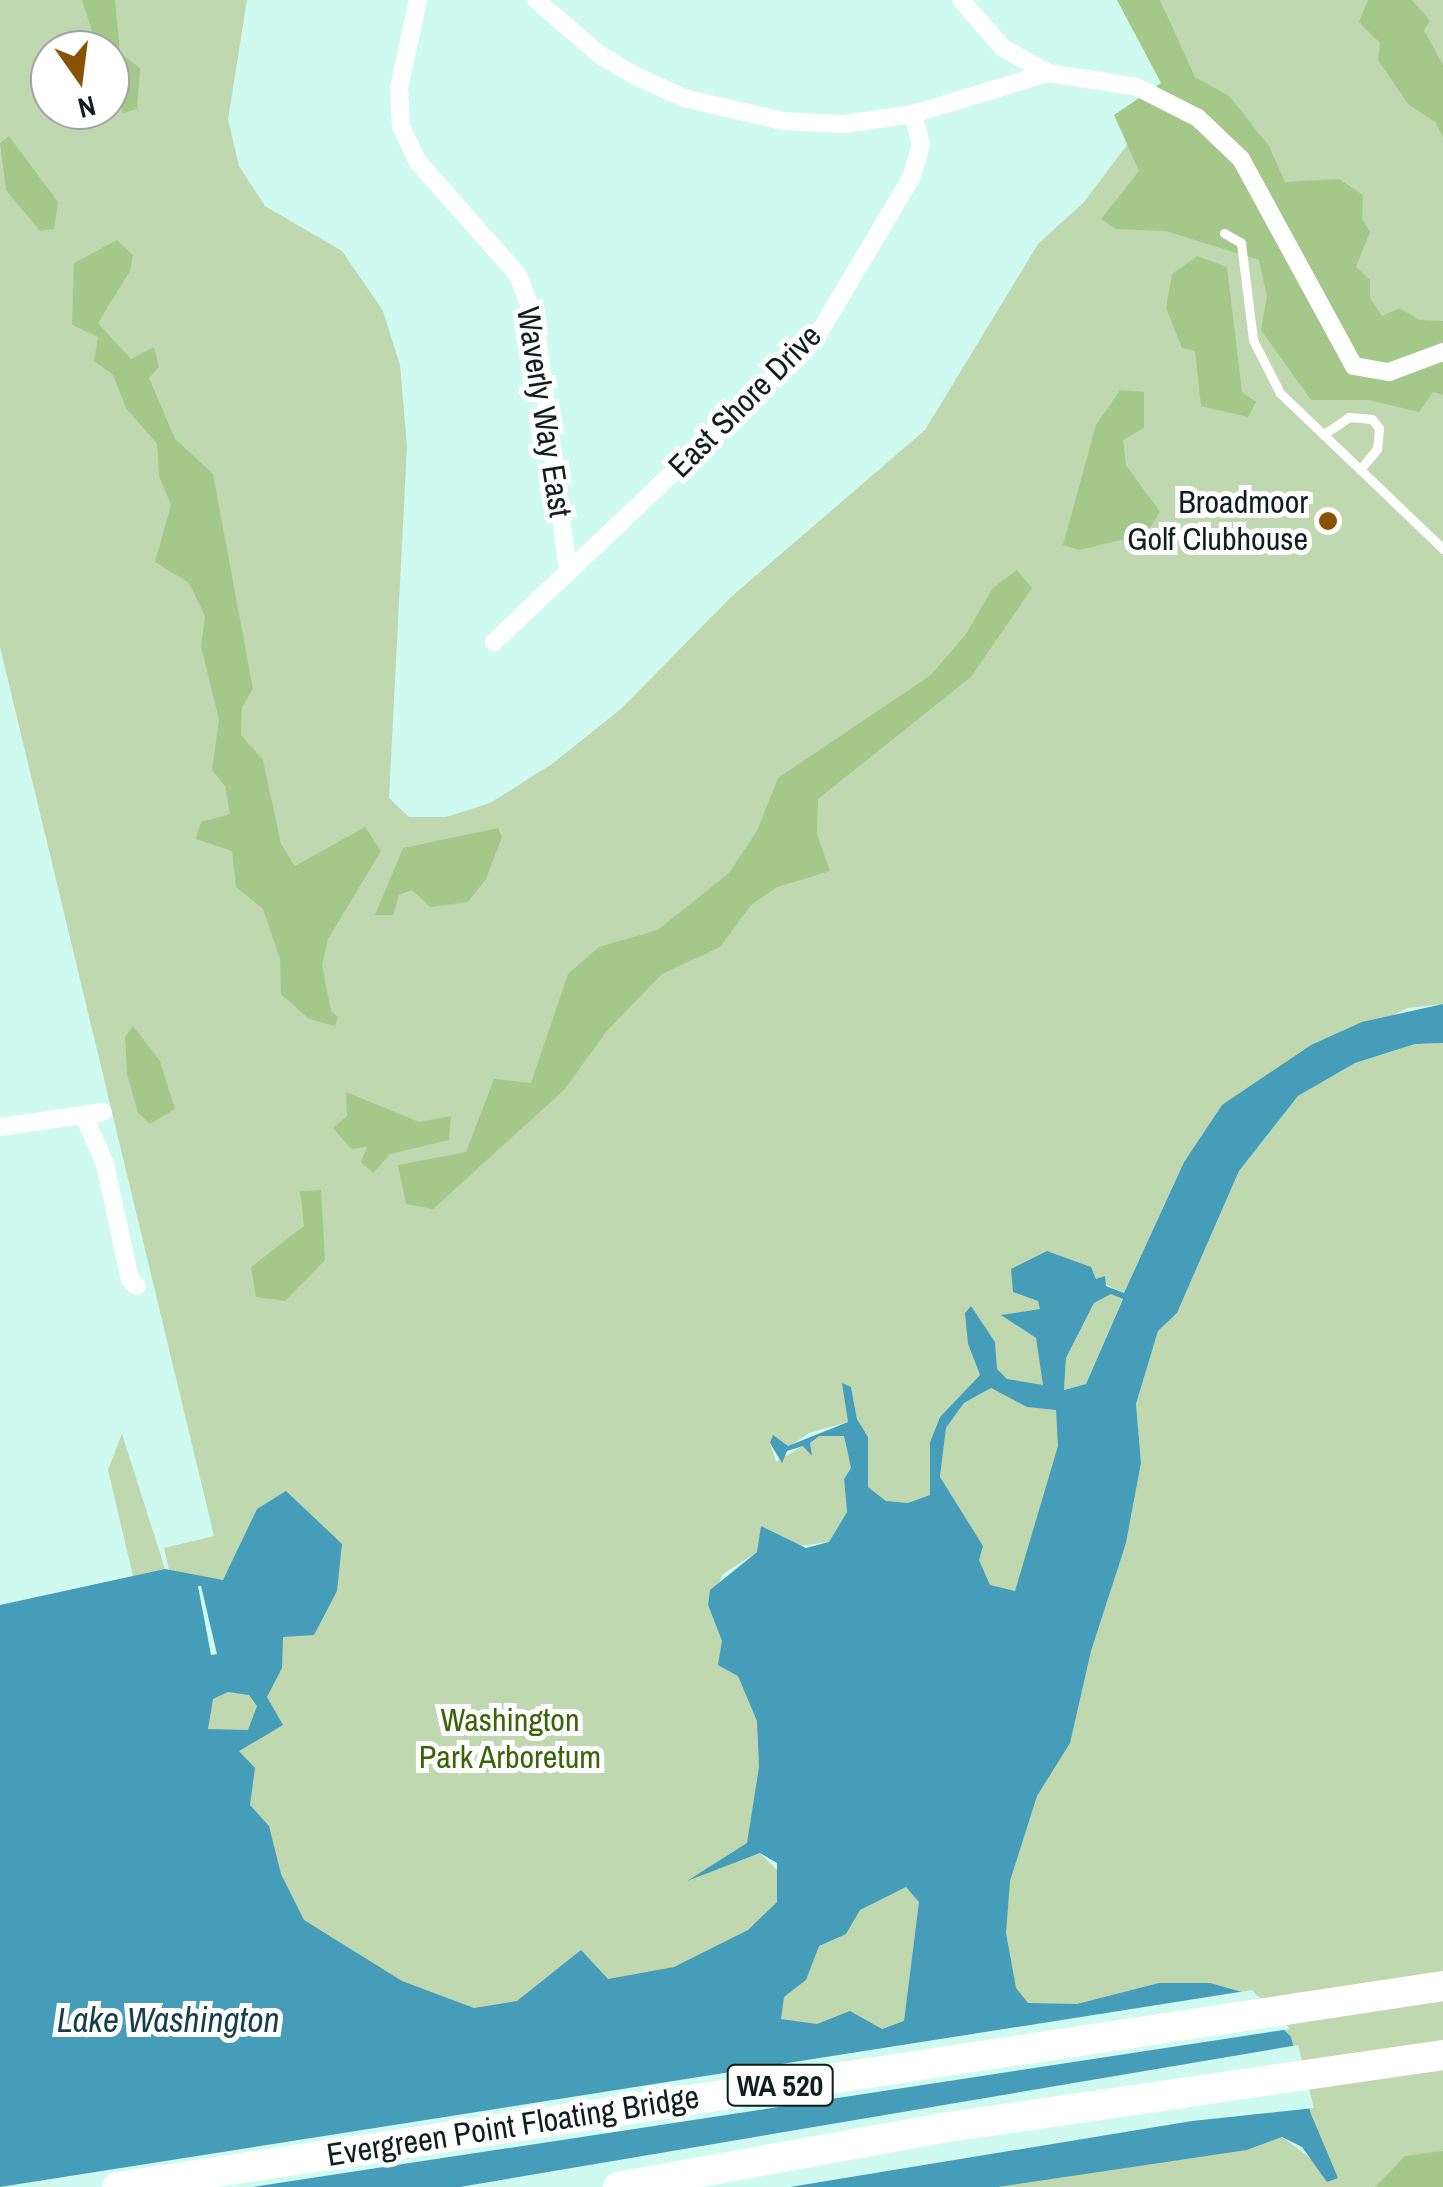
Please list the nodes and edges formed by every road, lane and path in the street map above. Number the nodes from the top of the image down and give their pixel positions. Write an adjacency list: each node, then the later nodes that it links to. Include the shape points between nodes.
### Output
1 (418, 0): 11 (street, Waverly Way East, via 399,88 401,126 418,162 518,275 535,320)
2 (536, 0): 5 (street, via 600,55 700,103 783,121 844,124)
3 (961, 0): 4 (street, via 1003,48)
4 (1048, 72): 5 (street); 7 (street, via 1137,87 1222,138 1257,181 1354,366 1390,372)
5 (913, 114): 11 (street, East Shore Drive, via 920,145 912,176 816,338)
6 (1224, 233): 8 (lane, via 1241,243 1248,318 1261,361 1280,393)
7 (1443, 352)
8 (1324, 434): 9 (lane); 9 (lane, via 1348,417 1372,420 1379,428 1378,449)
9 (1360, 469): 10 (lane)
10 (1443, 549)
11 (568, 570): 12 (street, East Shore Drive)
12 (494, 642)
13 (103, 1112): 14 (street)
14 (84, 1116): 15 (street); 16 (street, via 105,1164 130,1280)
15 (0, 1127)
16 (137, 1286)
17 (1443, 1986): 19 (highway, Evergreen Point Floating Bridge / WA 520)
18 (1443, 2056): 20 (highway, WA 520, via 942,2128)
19 (117, 2187)
20 (618, 2187)

